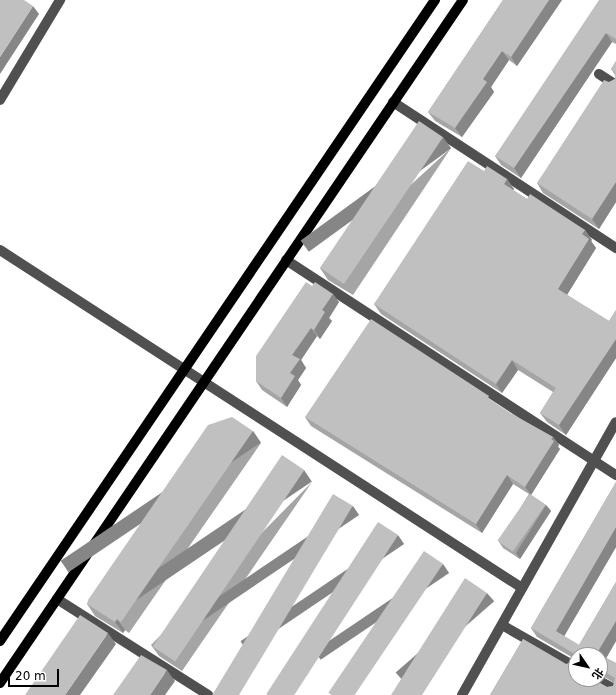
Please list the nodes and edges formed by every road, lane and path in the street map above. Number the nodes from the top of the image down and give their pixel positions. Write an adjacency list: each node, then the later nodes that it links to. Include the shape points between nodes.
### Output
1 (60, 0): 6 (street)
2 (435, 0): 11 (main road)
3 (463, 0): 7 (main road)
4 (600, 74): 5 (street)
5 (616, 85)
6 (0, 100)
7 (393, 102): 8 (street); 10 (main road)
8 (616, 248)
9 (0, 250): 11 (street)
10 (286, 260): 12 (main road); 14 (street)
11 (184, 370): 12 (street); 19 (main road)
12 (204, 382): 16 (street); 17 (main road)
13 (616, 422): 14 (street)
14 (594, 461): 15 (street); 16 (street)
15 (616, 475)
16 (522, 588): 18 (street)
17 (57, 599): 21 (main road); 22 (street)
18 (502, 625): 20 (street); 23 (street)
19 (0, 642)
20 (568, 662)
21 (0, 683)
22 (208, 695)
23 (462, 695)

